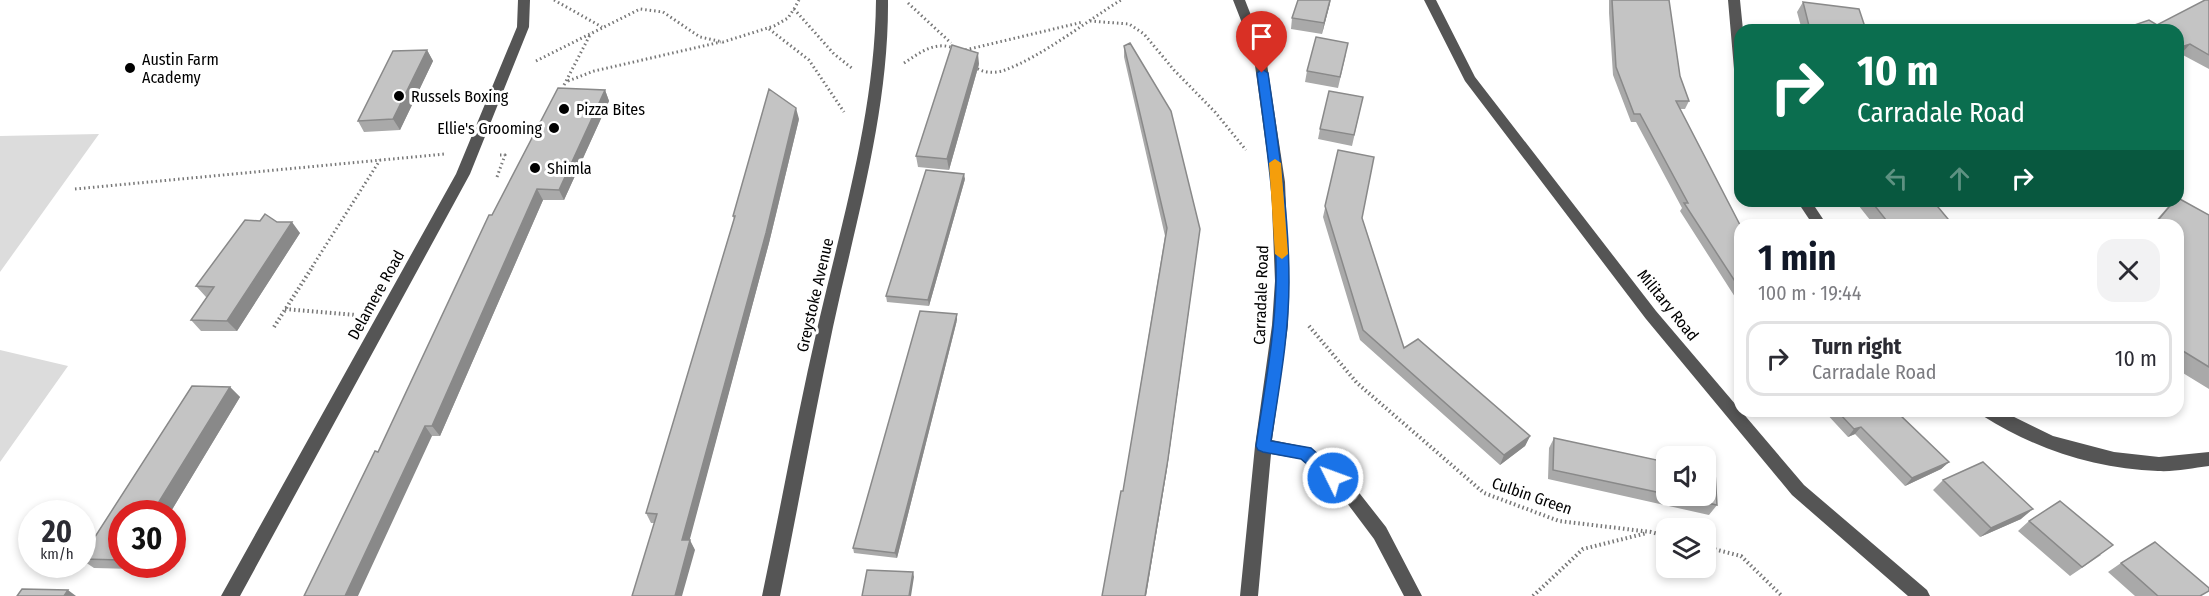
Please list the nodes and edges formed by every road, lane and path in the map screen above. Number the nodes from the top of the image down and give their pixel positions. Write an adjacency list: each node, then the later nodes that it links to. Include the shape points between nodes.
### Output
1 (524, 0): 19 (street, Delamere Road, via 522,27)
2 (554, 0): 12 (path)
3 (799, 0): 9 (path)
4 (1121, 0): 10 (path)
5 (1239, 0): 28 (street, Carradale Road, via 1259,51)
6 (1430, 0): 34 (street, Military Road, via 1469,78 1651,315)
7 (1734, 0): 11 (street)
8 (882, 2): 16 (path, via 908,3); 22 (street, Greystoke Avenue)
9 (794, 9): 13 (path, via 790,17); 22 (path, via 834,54)
10 (1088, 21): 16 (path); 18 (path, via 1003,71 978,70); 28 (path, via 1129,24 1144,34)
11 (1736, 24)
12 (602, 27): 14 (path); 15 (path, via 652,7 665,11 704,39)
13 (769, 29): 15 (path); 23 (path, via 809,60 848,118)
14 (591, 33): 19 (path); 20 (path)
15 (722, 42): 20 (path, via 594,71)
16 (959, 51): 17 (path); 22 (path, via 947,43 935,44)
17 (966, 57)
18 (972, 64)
19 (505, 73): 24 (street, Delamere Road)
20 (568, 81): 21 (path)
21 (564, 85)
22 (874, 85): 23 (street, Greystoke Avenue)
23 (871, 121): 43 (street, Greystoke Avenue)
24 (472, 151): 26 (path); 31 (street, Delamere Road)
25 (505, 155): 27 (path)
26 (380, 160): 29 (path); 30 (path)
27 (497, 177)
28 (1278, 182): 32 (street, Carradale Road)
29 (75, 189)
30 (285, 309): 31 (path); 33 (path)
31 (385, 317): 42 (street, Delamere Road)
32 (1280, 326): 37 (street, Carradale Road); 39 (path, Culbin Green, via 1306,324 1357,382 1484,493 1559,521)
33 (274, 327)
34 (1734, 414)
35 (1737, 417): 48 (street, Military Road, via 1798,490)
36 (1998, 417): 38 (street, via 2012,427 2089,455 2160,464)
37 (1263, 446): 44 (street, Carradale Road); 45 (street, via 1305,453 1347,490 1380,533)
38 (2209, 459)
39 (1651, 532): 40 (path, Culbin Green); 46 (path, via 1583,549)
40 (1656, 533)
41 (1716, 549): 47 (path, via 1741,556)
42 (230, 596)
43 (771, 596)
44 (1249, 596)
45 (1413, 596)
46 (1533, 596)
47 (1782, 596)
48 (1922, 596)

